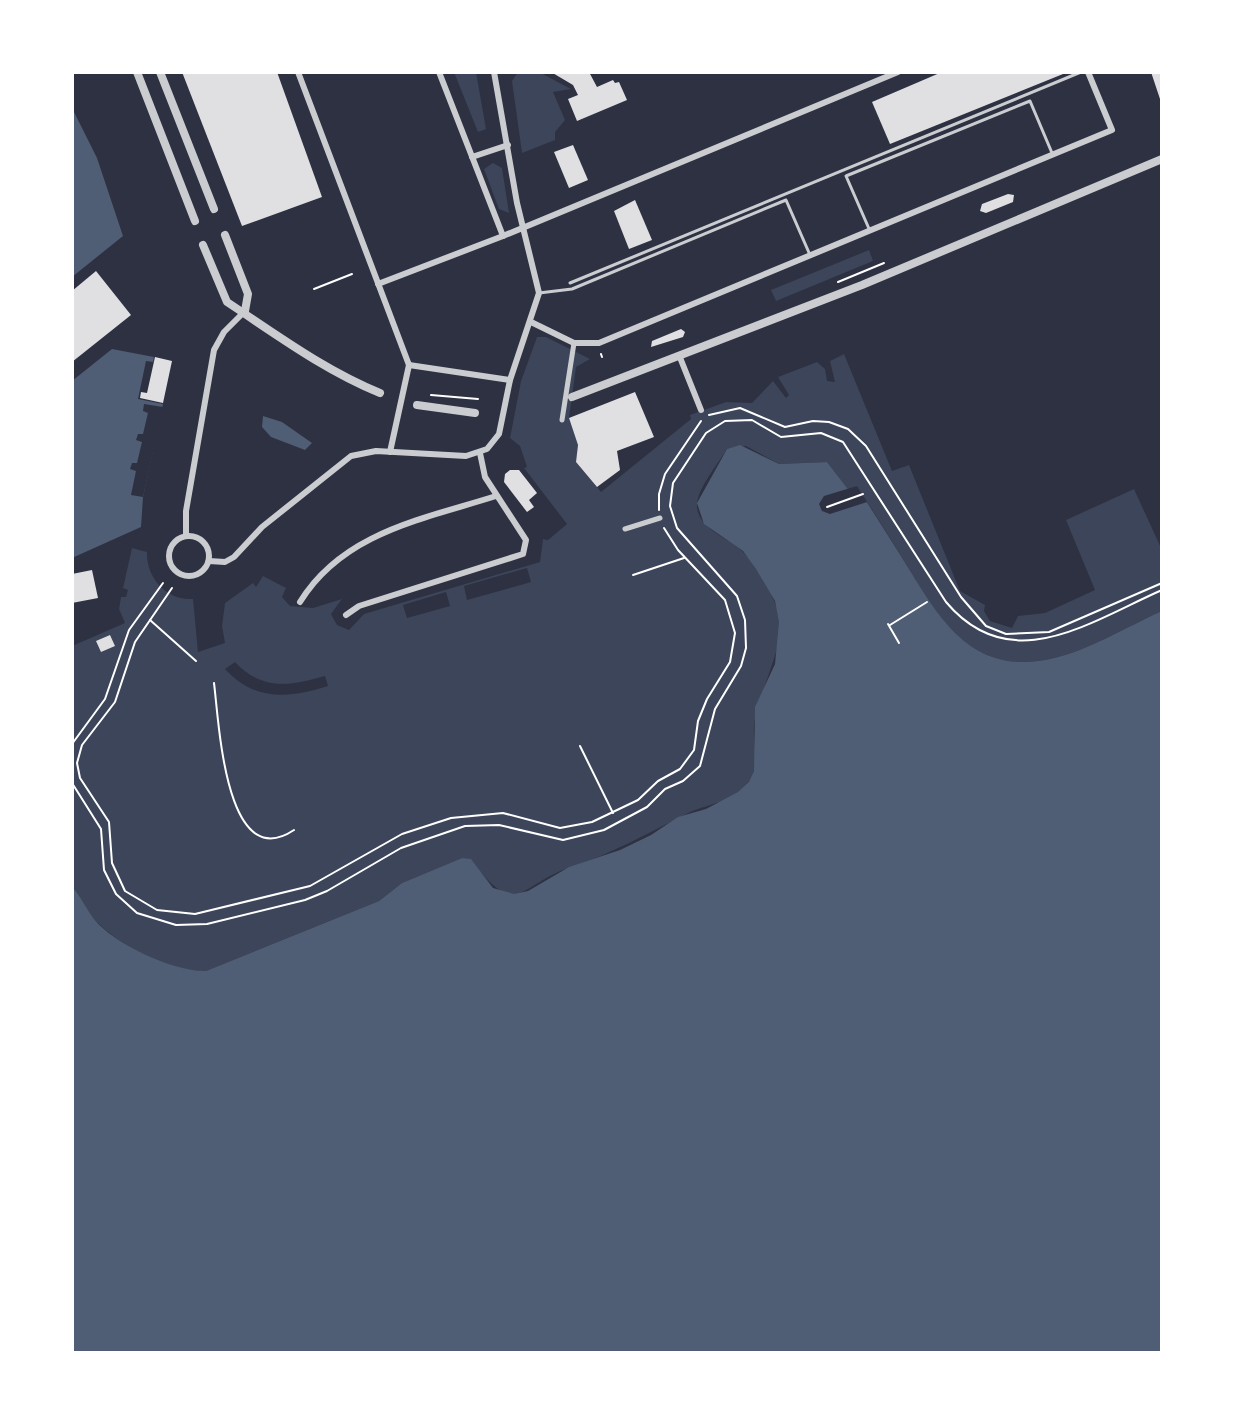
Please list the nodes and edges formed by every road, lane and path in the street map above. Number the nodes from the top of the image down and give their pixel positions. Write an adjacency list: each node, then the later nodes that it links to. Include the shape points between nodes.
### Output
1 (137, 72): 14 (street)
2 (160, 72): 13 (street)
3 (298, 72): 23 (street)
4 (439, 72): 11 (street)
5 (494, 72): 9 (street)
6 (898, 72): 15 (street)
7 (1081, 72): 22 (lane)
8 (1088, 72): 10 (street, via 1112,130)
9 (508, 145): 11 (street); 15 (street)
10 (1053, 156): 16 (street); 16 (lane, via 1030,101 860,170 846,176)
11 (472, 157): 18 (street)
12 (1162, 159): 29 (street)
13 (214, 209)
14 (195, 221)
15 (522, 227): 18 (street); 25 (street)
16 (870, 231): 20 (street)
17 (225, 235): 26 (street, via 248,294)
18 (503, 236): 23 (street)
19 (203, 245): 26 (street, via 221,294)
20 (810, 256): 25 (lane, via 786,200 572,289); 28 (street, via 599,343)
21 (352, 274): 24 (path)
22 (570, 283)
23 (378, 284): 30 (street)
24 (314, 289)
25 (539, 293): 27 (street)
26 (245, 311): 32 (street, via 303,355); 47 (street, via 214,350)
27 (531, 322): 28 (street); 31 (street)
28 (574, 343): 39 (street)
29 (679, 355): 34 (street); 37 (street)
30 (408, 367): 31 (street); 40 (street)
31 (510, 383): 41 (street, via 501,429)
32 (380, 393)
33 (419, 394): 35 (path)
34 (572, 397)
35 (478, 399)
36 (417, 405): 38 (street)
37 (701, 410)
38 (475, 413)
39 (562, 420)
40 (390, 452): 41 (street); 49 (street, via 351,456 262,527 234,557)
41 (480, 453): 43 (street)
42 (863, 494): 44 (path)
43 (496, 496): 55 (street, via 371,535 315,578); 57 (street, via 526,540 526,549 517,558 359,606)
44 (827, 507)
45 (660, 518): 46 (street); 48 (path); 52 (path, via 662,480 693,431 711,415 746,409 779,426 829,422 860,437 961,597 986,626 1006,634 1049,632)
46 (625, 529)
47 (186, 536): 49 (street, via 204,542); 49 (street, via 171,547 169,560 176,571 194,576)
48 (685, 558): 50 (path); 65 (path, via 728,606 735,633 732,654 707,699 690,758)
49 (209, 561)
50 (633, 575)
51 (163, 583): 62 (path, via 129,630 105,699)
52 (1162, 583)
53 (172, 588): 58 (path)
54 (1162, 590): 64 (path, via 1051,637 1012,642 982,634 946,602 843,442 821,433 781,437 752,420 734,419 706,433 673,483 670,506 683,539 740,602 744,656 715,709 700,766 638,812 572,839 538,837 499,825 455,829 401,848 305,900 207,924 176,925 137,913 116,894 104,870 101,829)
55 (300, 602)
56 (927, 602): 59 (path, via 889,625)
57 (346, 615)
58 (150, 620): 60 (path); 65 (path, via 135,642 115,702 82,745 77,763 80,778 109,822 112,863 120,883 147,906 195,914 281,895 331,876 402,834 462,815 503,813 560,828)
59 (899, 643)
60 (196, 661)
61 (214, 683): 66 (path, via 226,775 237,810 248,828 263,838 278,840)
62 (72, 744)
63 (580, 746): 65 (path)
64 (72, 783)
65 (613, 813)
66 (294, 830)

